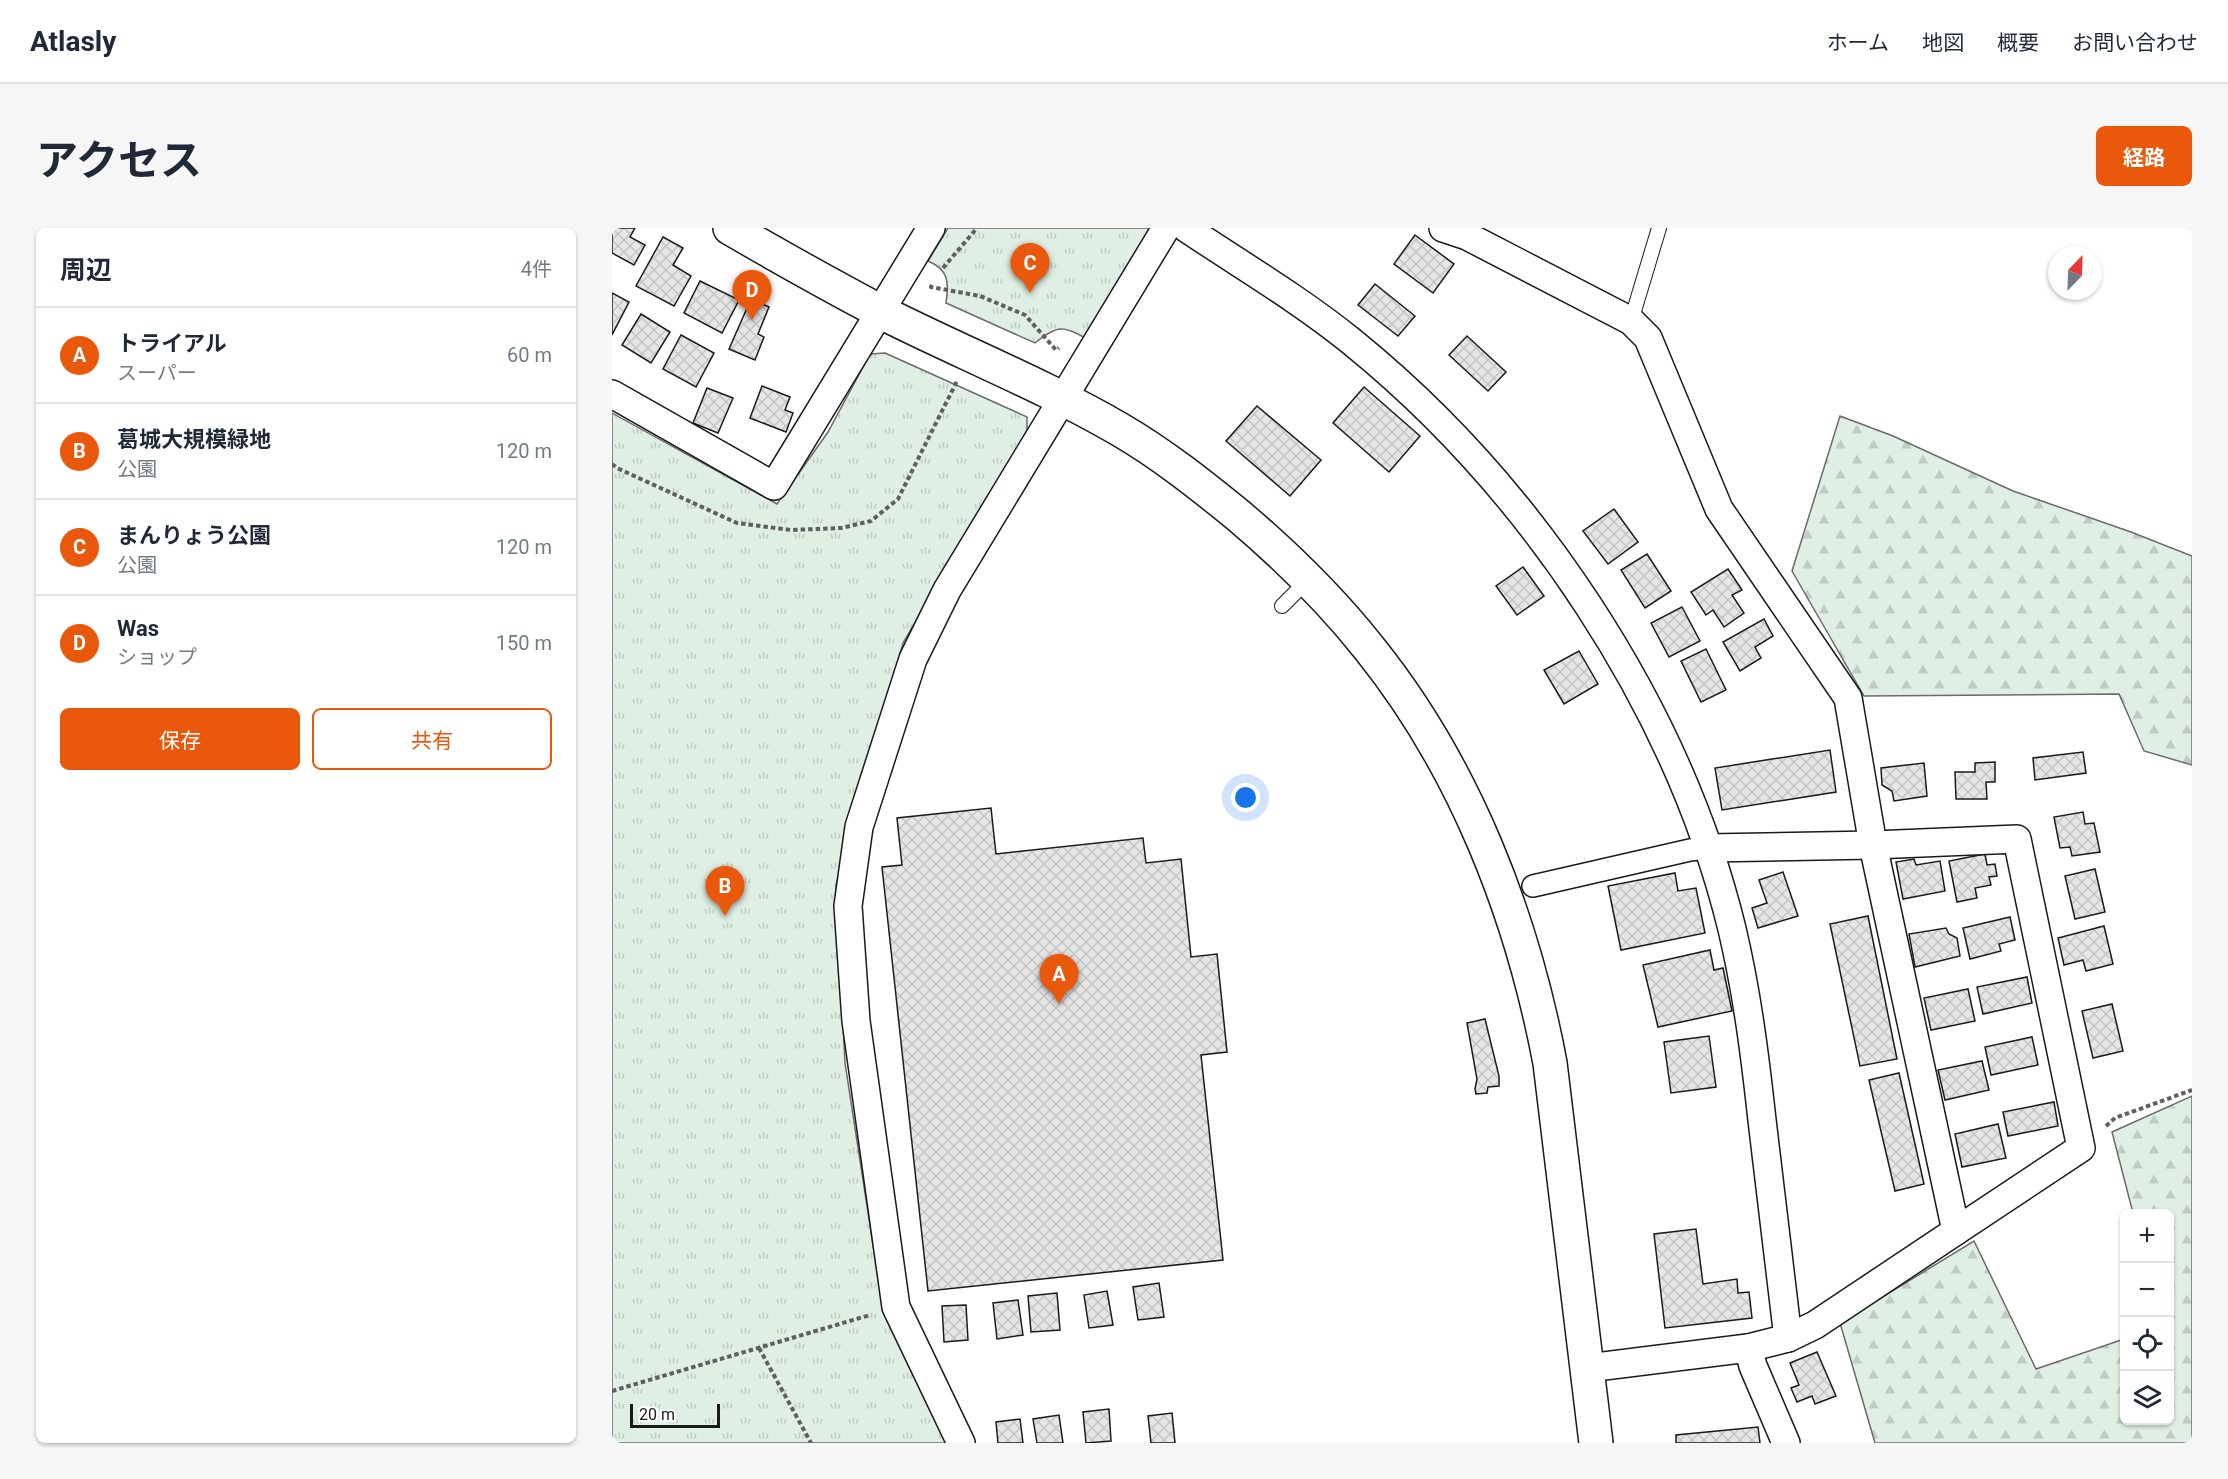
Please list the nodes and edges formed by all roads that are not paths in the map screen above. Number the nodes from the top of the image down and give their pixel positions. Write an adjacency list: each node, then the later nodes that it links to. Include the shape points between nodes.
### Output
1 (730, 228): 7 (street)
2 (931, 228): 7 (street)
3 (1166, 228): 10 (street)
4 (1186, 228): 14 (street, via 1349,340 1395,379 1495,482 1576,588 1621,659 1662,735)
5 (1443, 228): 8 (street, via 1467,236)
6 (1659, 228): 8 (lane)
7 (880, 311): 9 (street, via 774,486); 10 (street)
8 (1631, 321): 13 (street, via 1648,338 1719,508 1848,698)
9 (612, 394)
10 (1063, 400): 11 (street, via 1120,429 1167,460 1263,536); 20 (street, via 947,590 913,659 859,827 848,906 856,1021 896,1307)
11 (1308, 580): 12 (lane); 19 (street, via 1369,648 1440,754 1471,814 1512,915 1539,1008 1550,1063)
12 (1282, 606)
13 (1873, 845): 14 (street); 16 (street); 16 (street, via 2017,839 2081,1148)
14 (1708, 848): 15 (street); 17 (street, via 1732,928 1751,1021)
15 (1533, 886)
16 (1956, 1231): 17 (street, via 1815,1325)
17 (1788, 1338): 18 (street)
18 (1748, 1348): 19 (street); 22 (street)
19 (1588, 1368): 21 (street)
20 (961, 1443)
21 (1596, 1443)
22 (1786, 1443)

